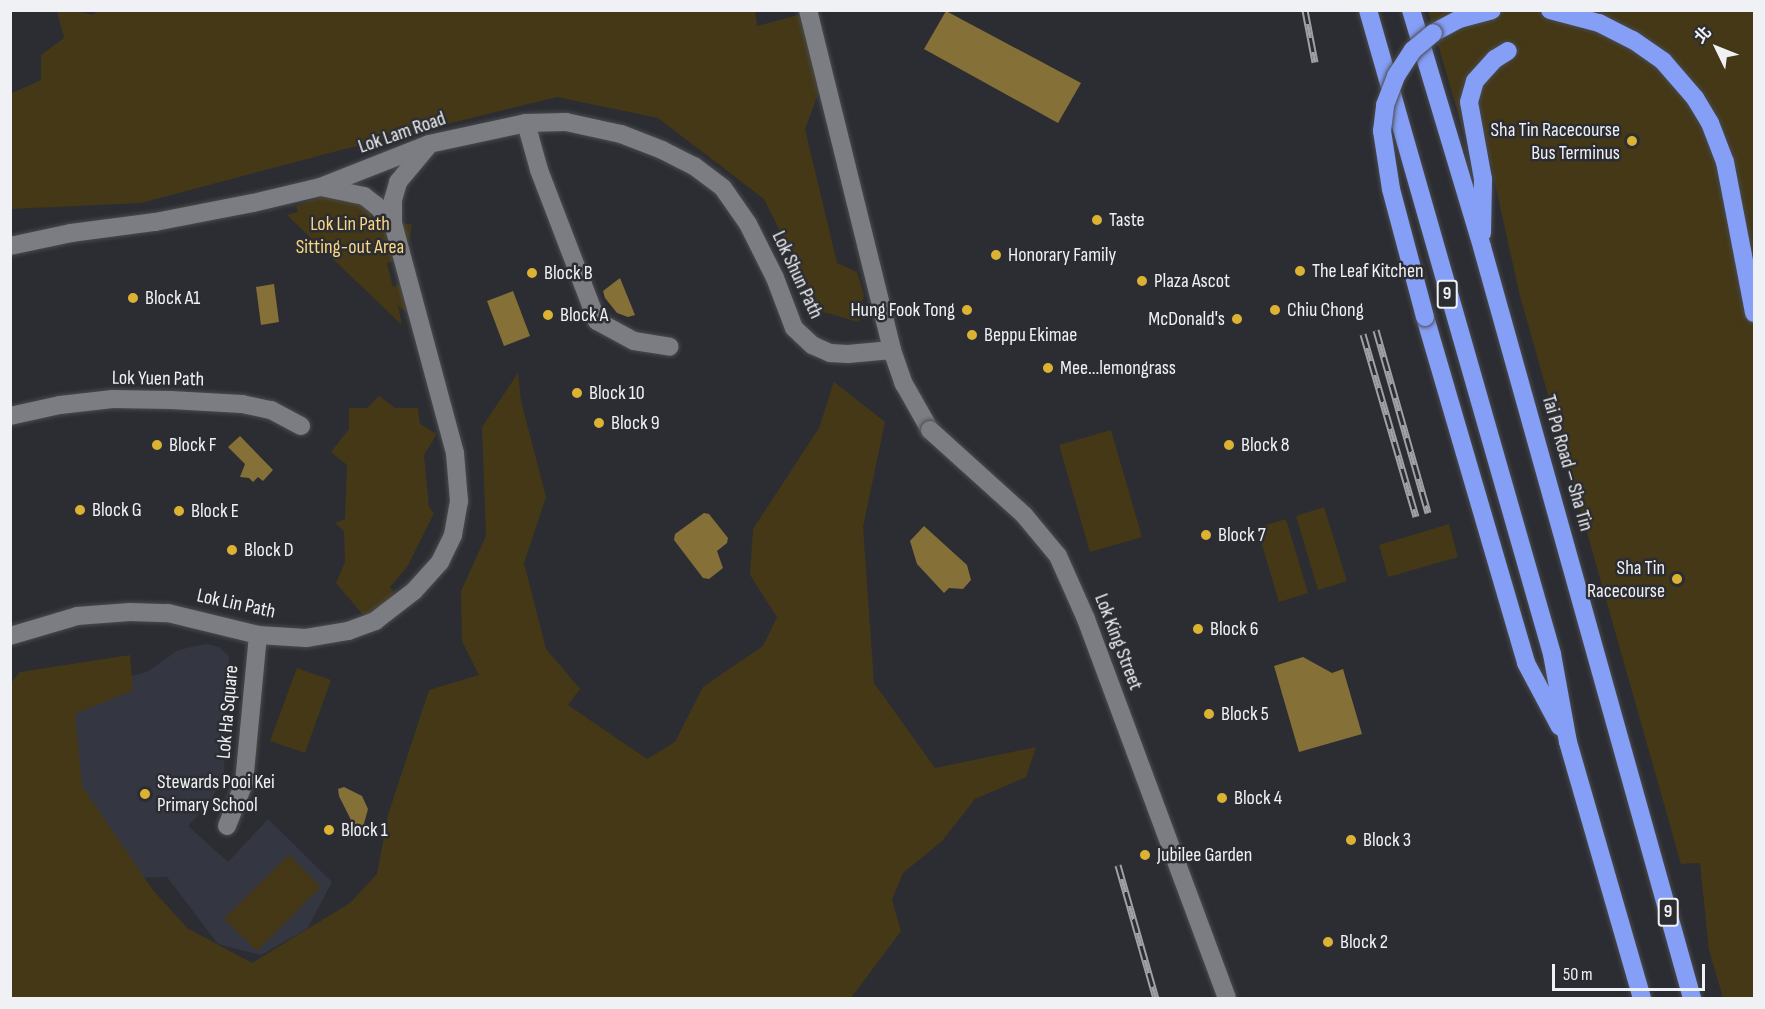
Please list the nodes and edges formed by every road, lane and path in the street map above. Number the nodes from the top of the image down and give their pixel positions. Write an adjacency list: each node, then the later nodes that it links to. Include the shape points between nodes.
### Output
1 (808, 10): 15 (street)
2 (1368, 10): 20 (highway, 9, via 1551,654)
3 (1411, 10): 12 (highway, Tai Po Road – Sha Tin / 9)
4 (1492, 10): 20 (highway, bridge, via 1459,19 1422,41 1404,62 1385,105 1382,131 1388,174 1425,317 1526,663)
5 (1550, 10): 13 (highway, via 1610,28 1663,61 1686,86 1722,149)
6 (1508, 51): 12 (highway, via 1475,81 1469,102 1483,179)
7 (526, 123): 8 (street, Lok Lam Road); 14 (street, via 539,170 597,321 634,340); 15 (street, Lok Shun Path, via 566,122 621,134 694,166 723,188 748,224 794,328 812,345 830,352 862,354)
8 (429, 144): 9 (street, Lok Lam Road); 10 (street, Lok Lin Path, via 398,182)
9 (320, 187): 10 (street, Lok Lin Path, via 364,196); 11 (street, Lok Lam Road, via 209,213)
10 (393, 224): 18 (street, Lok Lin Path, via 456,453 459,501 453,535 440,562 414,591 375,621 348,631 306,638)
11 (10, 246)
12 (1482, 247): 24 (highway, Tai Po Road – Sha Tin / 9)
13 (1755, 313)
14 (670, 348)
15 (892, 350): 22 (street, Lok King Street, bridge, via 904,384 930,430 1024,515 1058,556 1090,630)
16 (10, 416): 17 (street, Lok Yuen Path, via 113,399 171,400 242,404 271,411)
17 (301, 426)
18 (258, 635): 19 (street, Lok Lin Path, via 168,613 130,612 77,616); 21 (street, Lok Ha Square, via 244,783)
19 (10, 636)
20 (1568, 742): 23 (highway, 9)
21 (227, 826)
22 (1227, 999)
23 (1642, 999)
24 (1692, 999)

